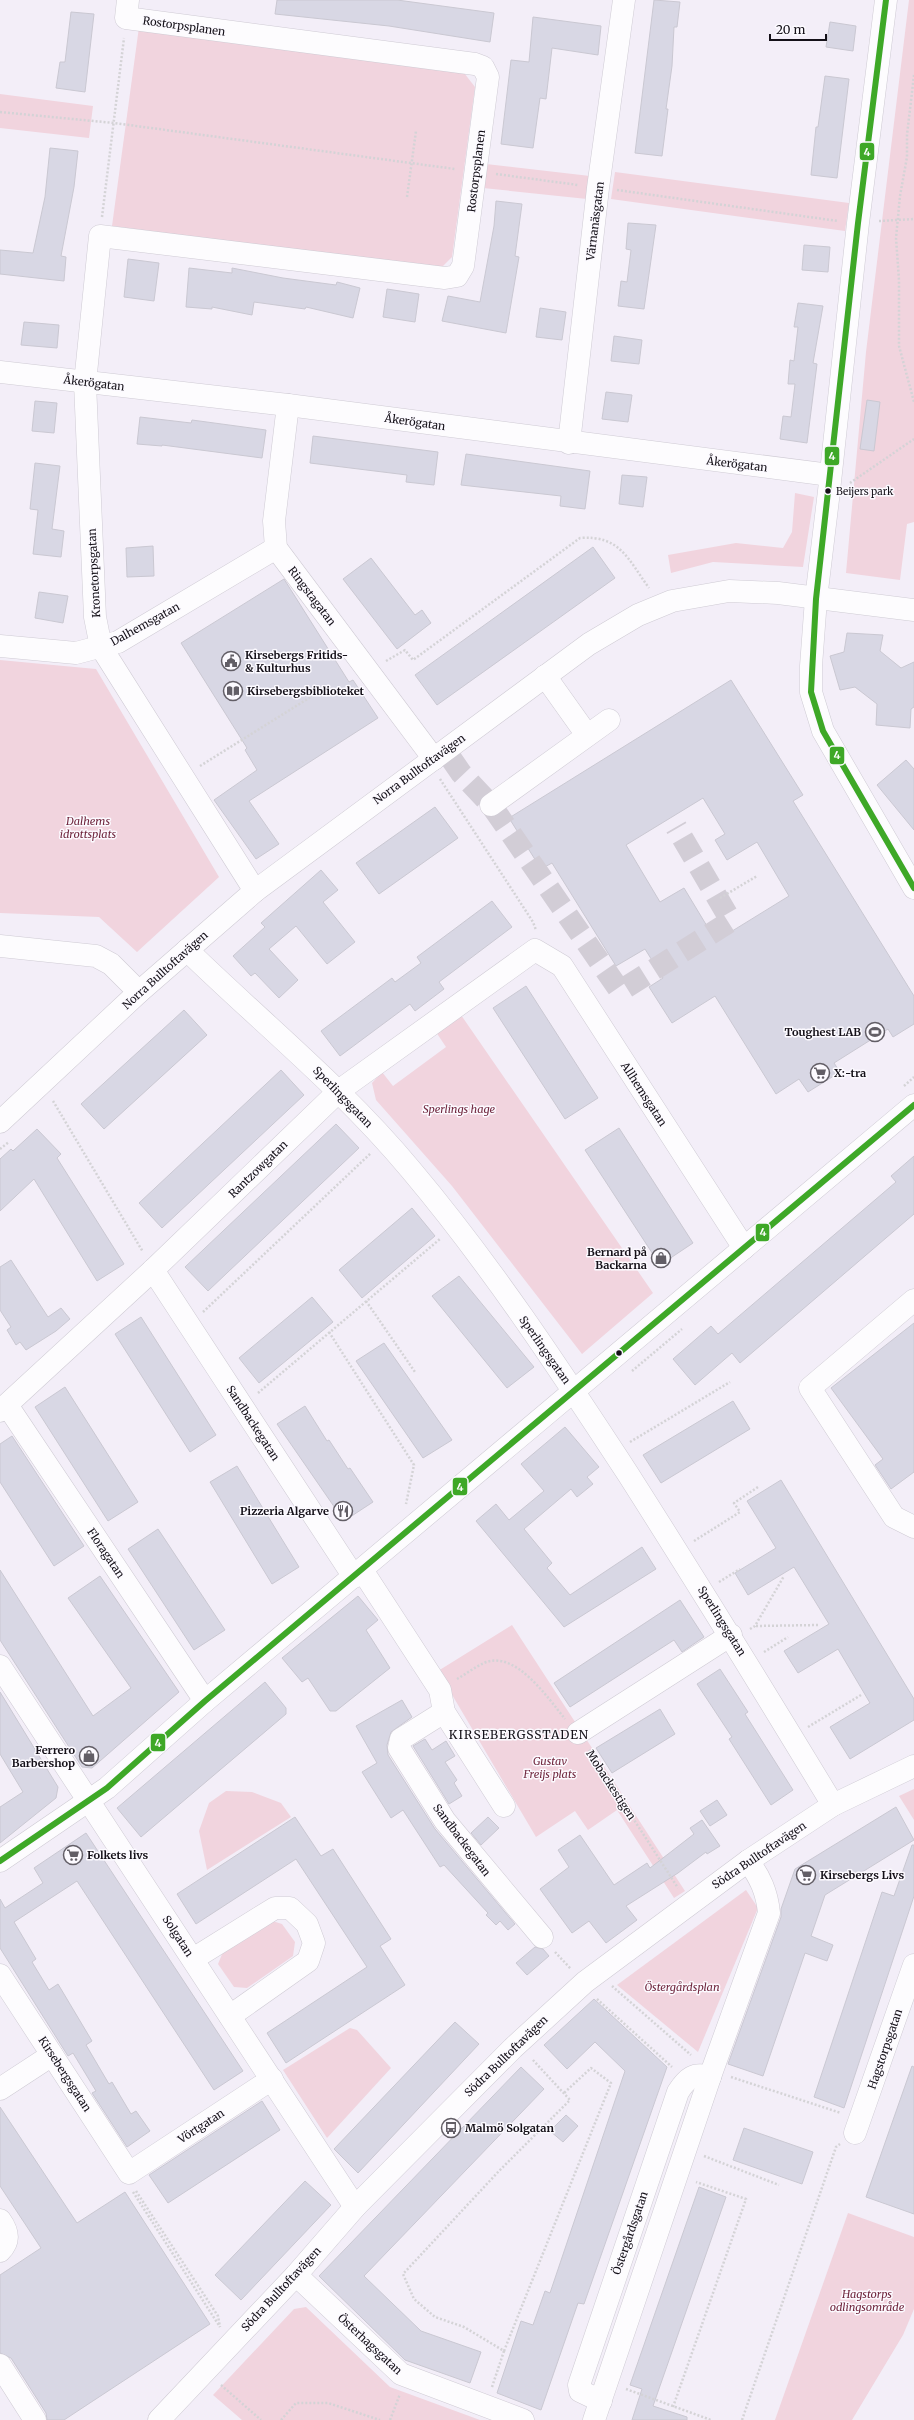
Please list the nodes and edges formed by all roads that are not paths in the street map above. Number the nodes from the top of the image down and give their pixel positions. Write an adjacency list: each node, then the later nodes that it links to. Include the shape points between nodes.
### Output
1 (624, 0): 8 (street, Värnanäsgatan, via 598,188)
2 (886, 0): 9 (street, via 858,223)
3 (127, 9): 4 (street, Rostorpsplanen, via 467,63 483,67 488,77 463,266 457,276 445,278)
4 (100, 236): 6 (street, Kronetorpsgatan)
5 (0, 372): 6 (street, Åkerögatan)
6 (85, 383): 7 (street, Åkerögatan); 14 (street, Kronetorpsgatan, via 95,617)
7 (288, 405): 8 (street, Åkerögatan); 10 (street, via 274,521)
8 (569, 443): 9 (street, Åkerögatan)
9 (839, 479): 11 (street)
10 (276, 548): 14 (street, Dalhemsgatan, via 118,642); 18 (street, Ringstagatan, via 369,672)
11 (816, 599): 12 (street, Norra Bulltoftavägen); 15 (street, Norra Bulltoftavägen, via 729,591 672,601 631,618); 20 (street, via 811,666 811,692 815,708 824,731)
12 (914, 610)
13 (0, 646): 14 (street, Dalhemsgatan, via 76,653)
14 (101, 647): 21 (street, Kronetorpsgatan)
15 (545, 676): 17 (street); 18 (street, Norra Bulltoftavägen)
16 (609, 720): 17 (street)
17 (587, 735): 19 (street)
18 (443, 760): 21 (street, Norra Bulltoftavägen)
19 (491, 805)
20 (914, 888)
21 (255, 891): 24 (street, Norra Bulltoftavägen)
22 (536, 940): 26 (street, Rantzowgatan); 29 (street, Allhemsgatan, via 562,966)
23 (0, 946): 25 (street, via 96,956 111,964)
24 (187, 950): 25 (street, Norra Bulltoftavägen); 26 (street, Sperlingsgatan)
25 (139, 992): 28 (street, Norra Bulltoftavägen)
26 (340, 1090): 30 (street, Rantzowgatan); 32 (street, Sperlingsgatan, via 410,1168 469,1241)
27 (914, 1105): 29 (street)
28 (0, 1122)
29 (744, 1248): 32 (street)
30 (149, 1263): 33 (street, Rantzowgatan); 35 (street, Sandbackegatan)
31 (914, 1300): 34 (street, via 810,1388 894,1517)
32 (573, 1390): 35 (street); 36 (street, Sperlingsgatan)
33 (4, 1408): 38 (street, Floragatan)
34 (914, 1527)
35 (358, 1573): 38 (street); 39 (street, Sandbackegatan, via 440,1690)
36 (739, 1632): 40 (street); 43 (street, Sperlingsgatan)
37 (0, 1666): 42 (street, Solgatan)
38 (205, 1701): 42 (street, via 106,1788)
39 (444, 1712): 44 (street, Sandbackegatan); 47 (street, Sandbackegatan, via 401,1738 400,1748 445,1822)
40 (578, 1733)
41 (914, 1766): 43 (street, Södra Bulltoftavägen)
42 (87, 1801): 45 (street); 48 (street, Solgatan)
43 (833, 1805): 46 (street, Södra Bulltoftavägen)
44 (504, 1806)
45 (0, 1861)
46 (748, 1861): 57 (street, Södra Bulltoftavägen, via 585,1982 518,2052); 62 (street, via 758,1874 768,1895 770,1913 711,2074)
47 (542, 1937)
48 (193, 1959): 51 (street, Solgatan); 51 (street, via 275,1908 290,1908 307,1924 314,1943 308,1961)
49 (914, 1965): 55 (street, Hagstorpsgatan)
50 (0, 1975): 52 (street, Kirsebergsgatan)
51 (230, 2016): 53 (street, Solgatan)
52 (52, 2054): 54 (street); 56 (street, Kirsebergsgatan)
53 (272, 2079): 56 (street, Vörtgatan); 57 (street, Solgatan)
54 (0, 2089)
55 (858, 2126)
56 (131, 2183)
57 (355, 2207): 60 (street, Södra Bulltoftavägen)
58 (0, 2220): 59 (street, via 8,2238)
59 (0, 2251)
60 (296, 2274): 64 (street, Södra Bulltoftavägen); 65 (street, Österhagsgatan, via 401,2374)
61 (0, 2365): 63 (street)
62 (597, 2410)
63 (35, 2420)
64 (159, 2420)
65 (523, 2420)

